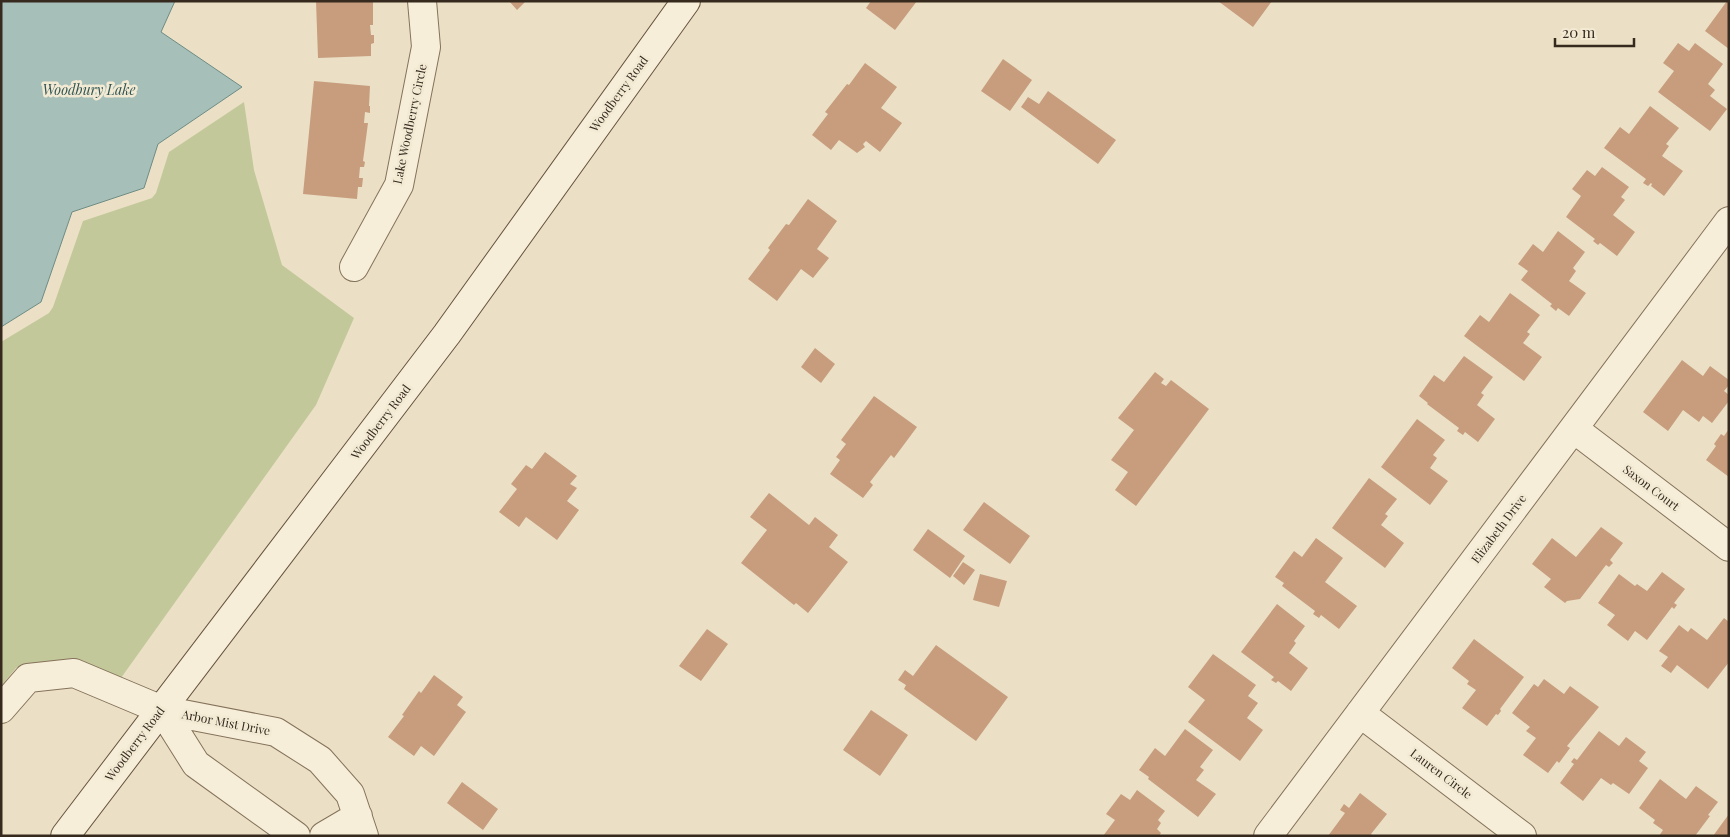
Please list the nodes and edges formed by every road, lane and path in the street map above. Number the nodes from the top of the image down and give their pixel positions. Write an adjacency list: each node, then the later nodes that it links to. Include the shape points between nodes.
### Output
1 (422, 1): 4 (street, Lake Woodberry Circle, via 426,47 399,185)
2 (686, 1): 8 (street, Woodberry Road, via 447,334)
3 (1729, 221): 5 (street, Elizabeth Drive)
4 (354, 267)
5 (1574, 429): 6 (street, Saxon Court); 9 (street, Elizabeth Drive)
6 (1729, 547)
7 (1, 709): 8 (street, via 28,678 74,673)
8 (162, 710): 10 (street, Arbor Mist Drive, via 276,732 320,760 350,794); 11 (street, Woodberry Road); 12 (street, Arbor Mist Drive, via 196,764)
9 (1360, 713): 14 (street, Elizabeth Drive); 15 (street, Lauren Circle)
10 (361, 826): 13 (street)
11 (65, 836)
12 (296, 836)
13 (324, 836)
14 (1268, 836)
15 (1522, 836)

